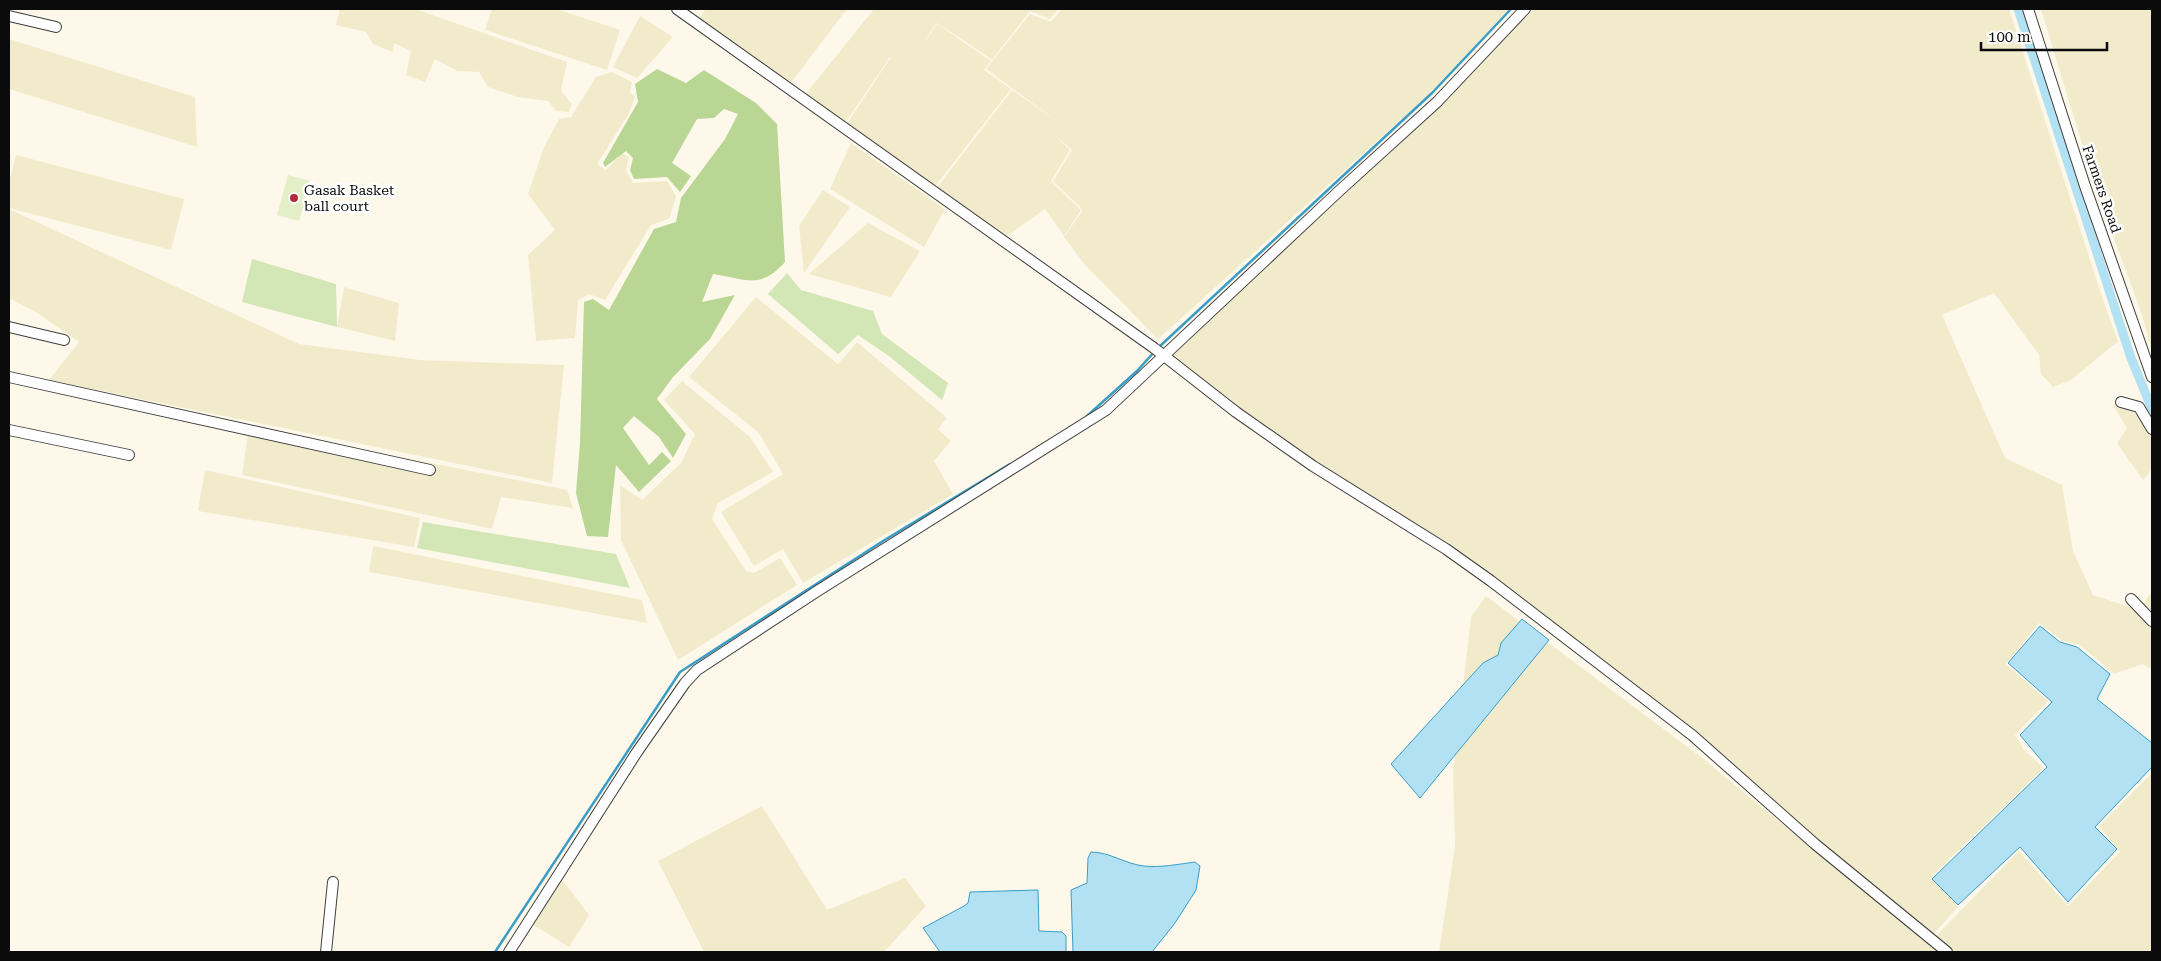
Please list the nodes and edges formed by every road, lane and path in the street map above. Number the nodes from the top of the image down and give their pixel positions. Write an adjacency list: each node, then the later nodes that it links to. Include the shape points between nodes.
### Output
1 (677, 9): 8 (street)
2 (1524, 9): 8 (street, via 1437,102)
3 (2028, 9): 10 (street, Farmers Road, via 2085,186)
4 (9, 16): 5 (street)
5 (56, 27)
6 (9, 327): 7 (street)
7 (64, 340)
8 (1159, 352): 20 (street, via 1106,410 1088,423 697,670 637,752); 21 (street, via 1313,466 1446,549 1529,610 1692,735 1808,838)
9 (9, 377): 15 (street)
10 (2152, 377)
11 (2121, 402): 12 (street, via 2138,406)
12 (2152, 429)
13 (9, 430): 14 (street)
14 (129, 456)
15 (430, 470)
16 (2131, 599): 17 (street)
17 (2152, 621)
18 (333, 882): 19 (street)
19 (326, 952)
20 (510, 952)
21 (1947, 952)

